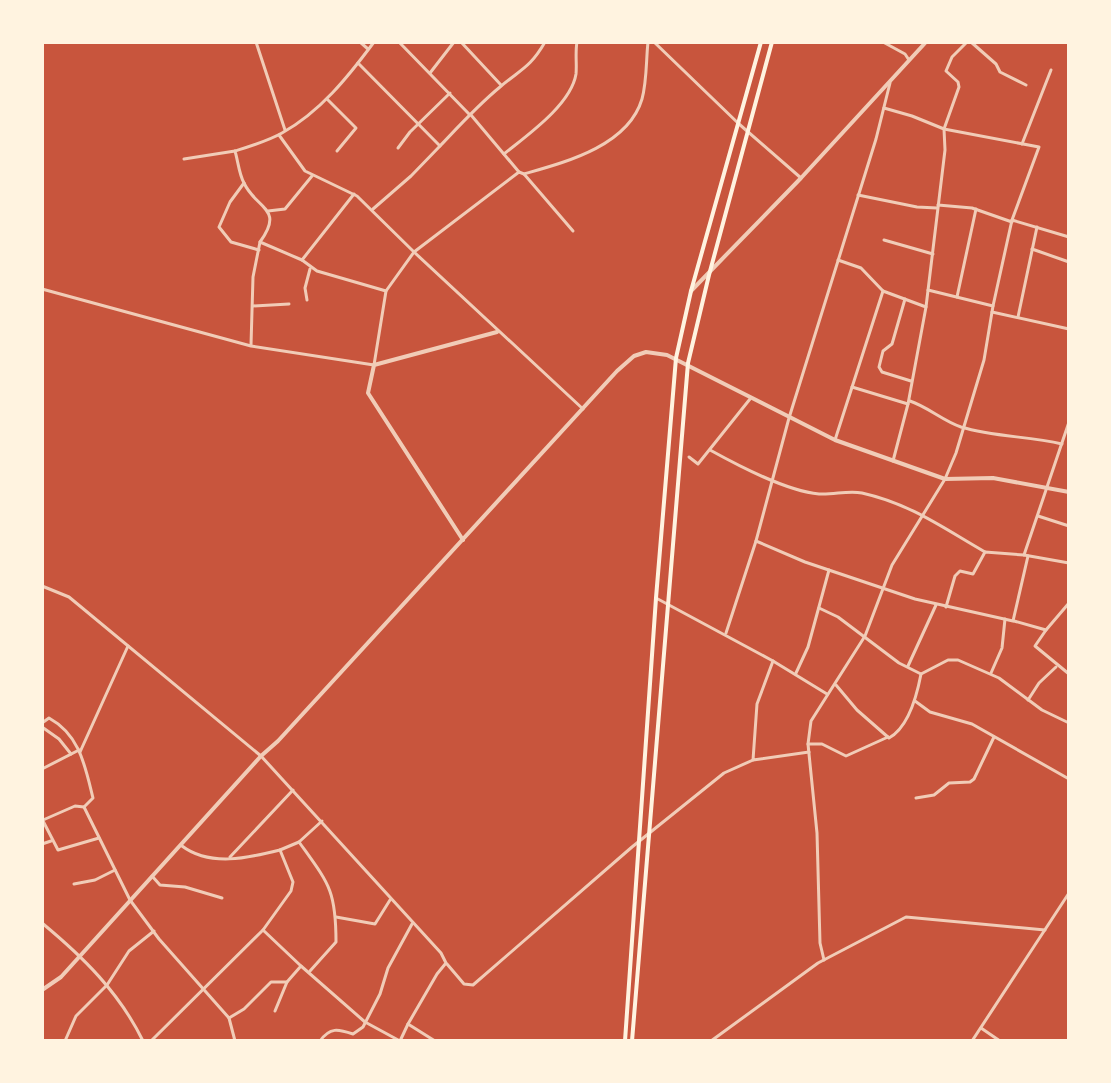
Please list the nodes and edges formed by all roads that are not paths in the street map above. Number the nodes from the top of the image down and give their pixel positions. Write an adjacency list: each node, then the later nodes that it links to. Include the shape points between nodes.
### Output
1 (256, 42): 32 (street)
2 (360, 42): 16 (street)
3 (374, 42): 16 (street)
4 (399, 42): 20 (street)
5 (454, 42): 20 (street)
6 (461, 42): 22 (street)
7 (545, 42): 22 (street, via 524,71)
8 (577, 42): 39 (street, via 570,88 540,126)
9 (648, 42): 41 (street, via 642,98 621,133 562,163)
10 (654, 42): 28 (street)
11 (761, 42): 28 (main road)
12 (772, 42): 31 (main road)
13 (883, 42): 17 (street)
14 (926, 42): 17 (street)
15 (969, 42): 23 (street, via 1000,72); 30 (street, via 947,66 959,87)
16 (368, 49): 18 (street)
17 (909, 60): 21 (street)
18 (358, 63): 25 (street); 29 (street)
19 (1051, 70): 34 (street)
20 (430, 73): 24 (street)
21 (891, 80): 26 (street); 43 (street)
22 (501, 85): 27 (street)
23 (1026, 85)
24 (450, 93): 27 (street); 29 (street)
25 (327, 99): 32 (street); 38 (street, via 356,128)
26 (884, 108): 30 (street); 46 (street)
27 (470, 115): 35 (street); 39 (street)
28 (739, 124): 31 (street); 69 (main road)
29 (417, 126): 35 (street); 36 (street)
30 (944, 129): 34 (street); 47 (street)
31 (747, 130): 43 (street); 65 (main road)
32 (286, 131): 33 (street)
33 (279, 135): 37 (street); 42 (street)
34 (1022, 144): 51 (street, via 1039,147)
35 (440, 146): 49 (street)
36 (398, 148)
37 (235, 151): 40 (street); 44 (street)
38 (337, 151)
39 (504, 154): 41 (street)
40 (184, 159)
41 (522, 173): 53 (street); 59 (street)
42 (312, 176): 45 (street); 50 (street, via 285,209)
43 (801, 178): 65 (street)
44 (244, 183): 50 (street); 58 (street, via 219,227 231,242)
45 (354, 194): 49 (street); 61 (street)
46 (858, 195): 47 (street); 62 (street)
47 (938, 206): 48 (street); 60 (street)
48 (976, 209): 51 (street); 71 (street)
49 (372, 210): 59 (street)
50 (268, 211): 56 (street, via 270,228)
51 (1012, 221): 52 (street); 75 (street)
52 (1037, 227): 54 (street); 57 (street)
53 (573, 231)
54 (1069, 237)
55 (884, 240): 60 (street)
56 (260, 242): 58 (street); 61 (street)
57 (1032, 249): 63 (street); 79 (street)
58 (259, 250): 76 (street)
59 (414, 252): 68 (street); 81 (street)
60 (933, 254): 67 (street)
61 (302, 260): 64 (street)
62 (838, 260): 70 (street, via 861,268); 91 (street)
63 (1069, 262)
64 (310, 269): 68 (street); 73 (street)
65 (709, 275): 69 (street); 84 (main road)
66 (42, 289): 82 (street)
67 (928, 290): 71 (street); 77 (street)
68 (386, 291): 85 (street)
69 (691, 291): 83 (main road)
70 (883, 291): 72 (street); 87 (street)
71 (957, 297): 75 (street)
72 (905, 299): 77 (street); 86 (street, via 879,367)
73 (307, 300)
74 (289, 304): 76 (street)
75 (993, 306): 78 (street)
76 (251, 307): 82 (street)
77 (926, 307): 86 (street)
78 (992, 312): 79 (street); 93 (street)
79 (1018, 317): 80 (street)
80 (1069, 329)
81 (497, 332): 85 (street); 90 (street)
82 (251, 346): 85 (street)
83 (676, 358): 84 (street); 90 (street, via 646,352 634,356); 114 (main road)
84 (688, 363): 88 (street); 115 (main road)
85 (374, 365): 106 (street, via 368,393)
86 (912, 381): 89 (street)
87 (852, 387): 89 (street); 94 (street)
88 (750, 399): 91 (street); 96 (street)
89 (908, 402): 93 (street); 98 (street)
90 (583, 409): 106 (street)
91 (789, 418): 94 (street); 100 (street)
92 (1069, 422): 95 (street)
93 (964, 427): 95 (street); 99 (street)
94 (835, 440): 98 (street)
95 (1062, 444): 101 (street)
96 (710, 450): 97 (street, via 698,464); 100 (street)
97 (689, 457)
98 (893, 461): 99 (street)
99 (945, 479): 101 (street, via 993,478); 103 (street)
100 (773, 480): 103 (street, via 815,494 860,493); 107 (street)
101 (1047, 487): 102 (street); 104 (street)
102 (1069, 492)
103 (923, 514): 108 (street); 113 (street)
104 (1037, 516): 105 (street); 109 (street)
105 (1069, 526)
106 (463, 540): 147 (street)
107 (756, 541): 111 (street); 125 (street)
108 (985, 552): 109 (street); 118 (street, via 973,574 960,571 955,576)
109 (1026, 555): 110 (street); 123 (street)
110 (1069, 563)
111 (829, 570): 113 (street); 119 (street)
112 (42, 586): 127 (street, via 69,597)
113 (884, 588): 117 (street); 126 (street)
114 (656, 598): 115 (street); 160 (main road)
115 (667, 602): 125 (street); 156 (main road)
116 (1069, 603): 120 (street)
117 (936, 605): 118 (street); 130 (street)
118 (946, 607): 122 (street)
119 (819, 608): 126 (street); 131 (street)
120 (1064, 608): 121 (street); 124 (street)
121 (1069, 613)
122 (1005, 619): 123 (street); 133 (street, via 1002,648)
123 (1013, 621): 124 (street)
124 (1046, 630): 129 (street, via 1035,646)
125 (726, 635): 128 (street)
126 (865, 636): 130 (street); 135 (street)
127 (128, 646): 144 (street); 147 (street)
128 (773, 661): 131 (street); 148 (street, via 757,704)
129 (1056, 666): 134 (street); 137 (street)
130 (908, 667): 132 (street)
131 (795, 674): 136 (street)
132 (921, 674): 133 (street, via 958,660); 138 (street)
133 (990, 674): 137 (street)
134 (1069, 674)
135 (836, 685): 136 (street); 141 (street)
136 (828, 695): 143 (street, via 811,721)
137 (1028, 700): 139 (street)
138 (915, 701): 141 (street, via 901,728); 142 (street)
139 (1069, 723)
140 (42, 725): 144 (street, via 54,720 69,731); 146 (street)
141 (888, 737): 143 (street, via 846,756 822,744)
142 (994, 737): 150 (street); 152 (street, via 974,779)
143 (808, 744): 145 (street)
144 (79, 751): 146 (street); 153 (street, via 93,798)
145 (809, 752): 148 (street); 179 (street)
146 (71, 754): 149 (street)
147 (261, 756): 151 (street); 162 (street)
148 (753, 760): 156 (street, via 724,773)
149 (42, 769)
150 (1069, 779)
151 (293, 790): 155 (street); 164 (street)
152 (916, 798)
153 (84, 807): 154 (street); 157 (street)
154 (42, 820): 158 (street)
155 (322, 821): 159 (street); 170 (street)
156 (648, 836): 160 (street); 200 (main road)
157 (99, 838): 158 (street, via 61,850); 165 (street)
158 (51, 841): 161 (street)
159 (299, 842): 163 (street); 172 (street, via 331,888)
160 (639, 842): 180 (street, via 473,985 464,984); 199 (main road)
161 (42, 844)
162 (182, 846): 164 (street, via 201,857); 166 (street)
163 (280, 850): 164 (street); 175 (street, via 293,882)
164 (230, 857)
165 (115, 869): 167 (street); 171 (street)
166 (152, 876): 169 (street, via 160,885); 171 (street)
167 (74, 884)
168 (1069, 893): 176 (street)
169 (222, 898)
170 (390, 899): 172 (street, via 375,924); 174 (street)
171 (130, 900): 177 (street); 178 (street)
172 (336, 917): 182 (street, via 336,942)
173 (42, 923): 178 (street)
174 (412, 924): 180 (street); 189 (street)
175 (263, 930): 181 (street); 186 (street)
176 (1045, 930): 179 (street, via 906,917); 191 (street)
177 (154, 931): 184 (street, via 129,951); 186 (street)
178 (80, 955): 184 (street); 185 (street)
179 (824, 960): 201 (street)
180 (446, 963): 190 (street)
181 (301, 966): 182 (street); 183 (street)
182 (310, 971): 189 (street)
183 (287, 982): 187 (street); 188 (street, via 271,982)
184 (107, 985): 192 (street, via 76,1016); 193 (street)
185 (42, 990)
186 (204, 991): 188 (street); 194 (street)
187 (275, 1011)
188 (229, 1018): 195 (street)
189 (365, 1022): 196 (street, via 357,1033 330,1030); 197 (street)
190 (408, 1024): 197 (street); 198 (street)
191 (981, 1028): 202 (street); 203 (street)
192 (65, 1041)
193 (143, 1041)
194 (151, 1041)
195 (235, 1041)
196 (320, 1041)
197 (400, 1041)
198 (435, 1041)
199 (625, 1041)
200 (632, 1041)
201 (711, 1041)
202 (972, 1041)
203 (1000, 1041)

